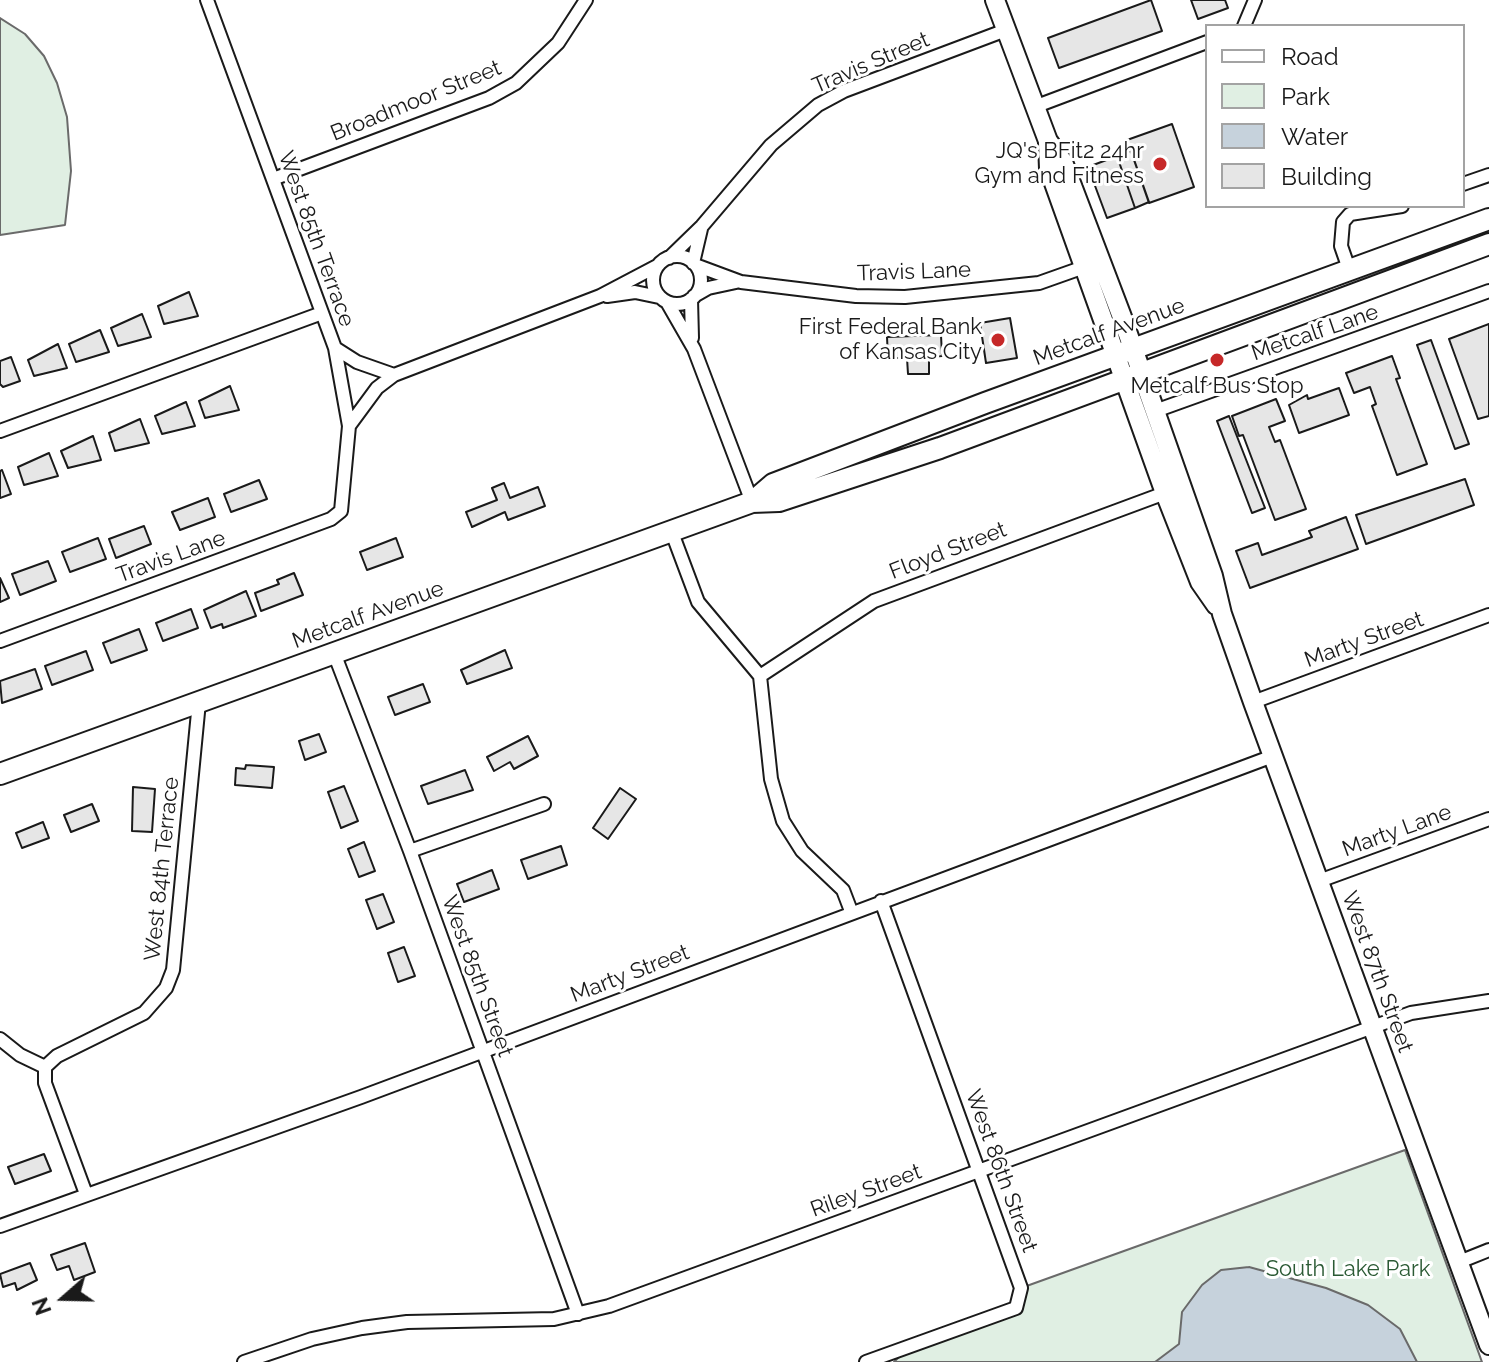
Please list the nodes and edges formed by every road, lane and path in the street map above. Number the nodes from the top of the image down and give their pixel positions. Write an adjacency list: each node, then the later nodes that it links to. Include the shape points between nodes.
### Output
1 (207, 0): 11 (street, West 85th Terrace)
2 (586, 0): 11 (street, Broadmoor Street, via 558,43 516,83 489,98)
3 (995, 0): 6 (street, West 87th Street)
4 (1255, 0): 5 (street)
5 (1245, 24)
6 (1006, 30): 8 (street, West 87th Street); 15 (street, Travis Street, via 818,105 771,145)
7 (1205, 43): 8 (street)
8 (1034, 107): 9 (street, West 87th Street)
9 (1048, 141): 20 (street, West 87th Street, via 1049,169); 30 (street, West 87th Street, via 1063,162)
10 (1489, 175): 12 (street)
11 (273, 179): 27 (street, West 85th Terrace)
12 (1465, 183)
13 (1389, 208): 21 (street, via 1350,214 1343,222 1341,246)
14 (1489, 219): 21 (main road, Metcalf Avenue)
15 (702, 226): 17 (street, Travis Street); 18 (street, Travis Street)
16 (1489, 244): 32 (main road, Metcalf Avenue)
17 (669, 258): 18 (street); 19 (street)
18 (696, 264): 22 (street, Travis Lane); 25 (street, via 700,281)
19 (657, 266): 24 (street); 26 (street, via 653,280)
20 (1087, 266): 22 (street, Travis Lane, via 1039,283 905,297); 30 (street, West 87th Street)
21 (1349, 269): 30 (main road, Metcalf Avenue)
22 (741, 282): 25 (street, Travis Lane)
23 (1489, 291): 33 (street, Metcalf Lane)
24 (600, 296): 26 (street, via 635,292); 31 (street)
25 (692, 297): 26 (street, via 681,304); 29 (street)
26 (663, 299): 29 (street)
27 (322, 313): 28 (street, West 85th Terrace); 35 (street)
28 (335, 348): 31 (street); 34 (street, West 85th Terrace)
29 (694, 349): 38 (street)
30 (1125, 353): 32 (street, West 87th Street); 38 (main road, Metcalf Avenue, via 773,484)
31 (394, 375): 34 (street, via 377,388)
32 (1133, 376): 33 (street, West 87th Street); 36 (street, West 87th Street); 38 (main road, Metcalf Avenue, via 940,448 793,496)
33 (1155, 411): 40 (street, West 87th Street)
34 (349, 426): 37 (street, West 85th Terrace)
35 (0, 431)
36 (1165, 493): 40 (street, West 87th Street, via 1200,582); 44 (street, Floyd Street, via 874,601)
37 (345, 499): 42 (street, Travis Lane, via 331,519)
38 (752, 502): 39 (main road, Metcalf Avenue)
39 (671, 530): 43 (main road, Metcalf Avenue); 44 (street, via 698,602)
40 (1222, 614): 46 (street, West 87th Street)
41 (1489, 615): 46 (street, Marty Street)
42 (0, 641)
43 (334, 653): 45 (main road, Metcalf Avenue); 51 (street, West 85th Street)
44 (760, 676): 54 (street, via 771,779 783,821 802,851 843,890)
45 (199, 702): 48 (main road, Metcalf Avenue); 59 (street, West 84th Terrace, via 173,970 166,988 144,1013)
46 (1253, 702): 47 (street, West 87th Street)
47 (1273, 756): 52 (street, West 87th Street); 53 (street, Marty Street)
48 (0, 774)
49 (544, 804): 51 (street)
50 (1489, 819): 52 (street, Marty Lane)
51 (410, 851): 58 (street, West 85th Street)
52 (1319, 881): 56 (street, West 87th Street)
53 (881, 901): 54 (street, Marty Street); 60 (street, West 86th Street)
54 (851, 911): 58 (street, Marty Street)
55 (1489, 1001): 56 (street, Riley Street, via 1429,1008)
56 (1371, 1027): 60 (street, Riley Street); 64 (street, West 87th Street)
57 (0, 1039): 59 (street)
58 (482, 1051): 61 (street, Marty Street); 65 (street, West 85th Street)
59 (45, 1067): 61 (street, via 45,1083)
60 (980, 1170): 65 (street, Riley Street); 68 (street, West 86th Street, via 1018,1275 1016,1308)
61 (86, 1194): 62 (street, Marty Street)
62 (0, 1226)
63 (1489, 1250): 64 (street)
64 (1459, 1262): 66 (street, West 87th Street)
65 (578, 1314): 67 (street, Riley Street, via 362,1328)
66 (1489, 1345)
67 (244, 1362)
68 (868, 1362)

